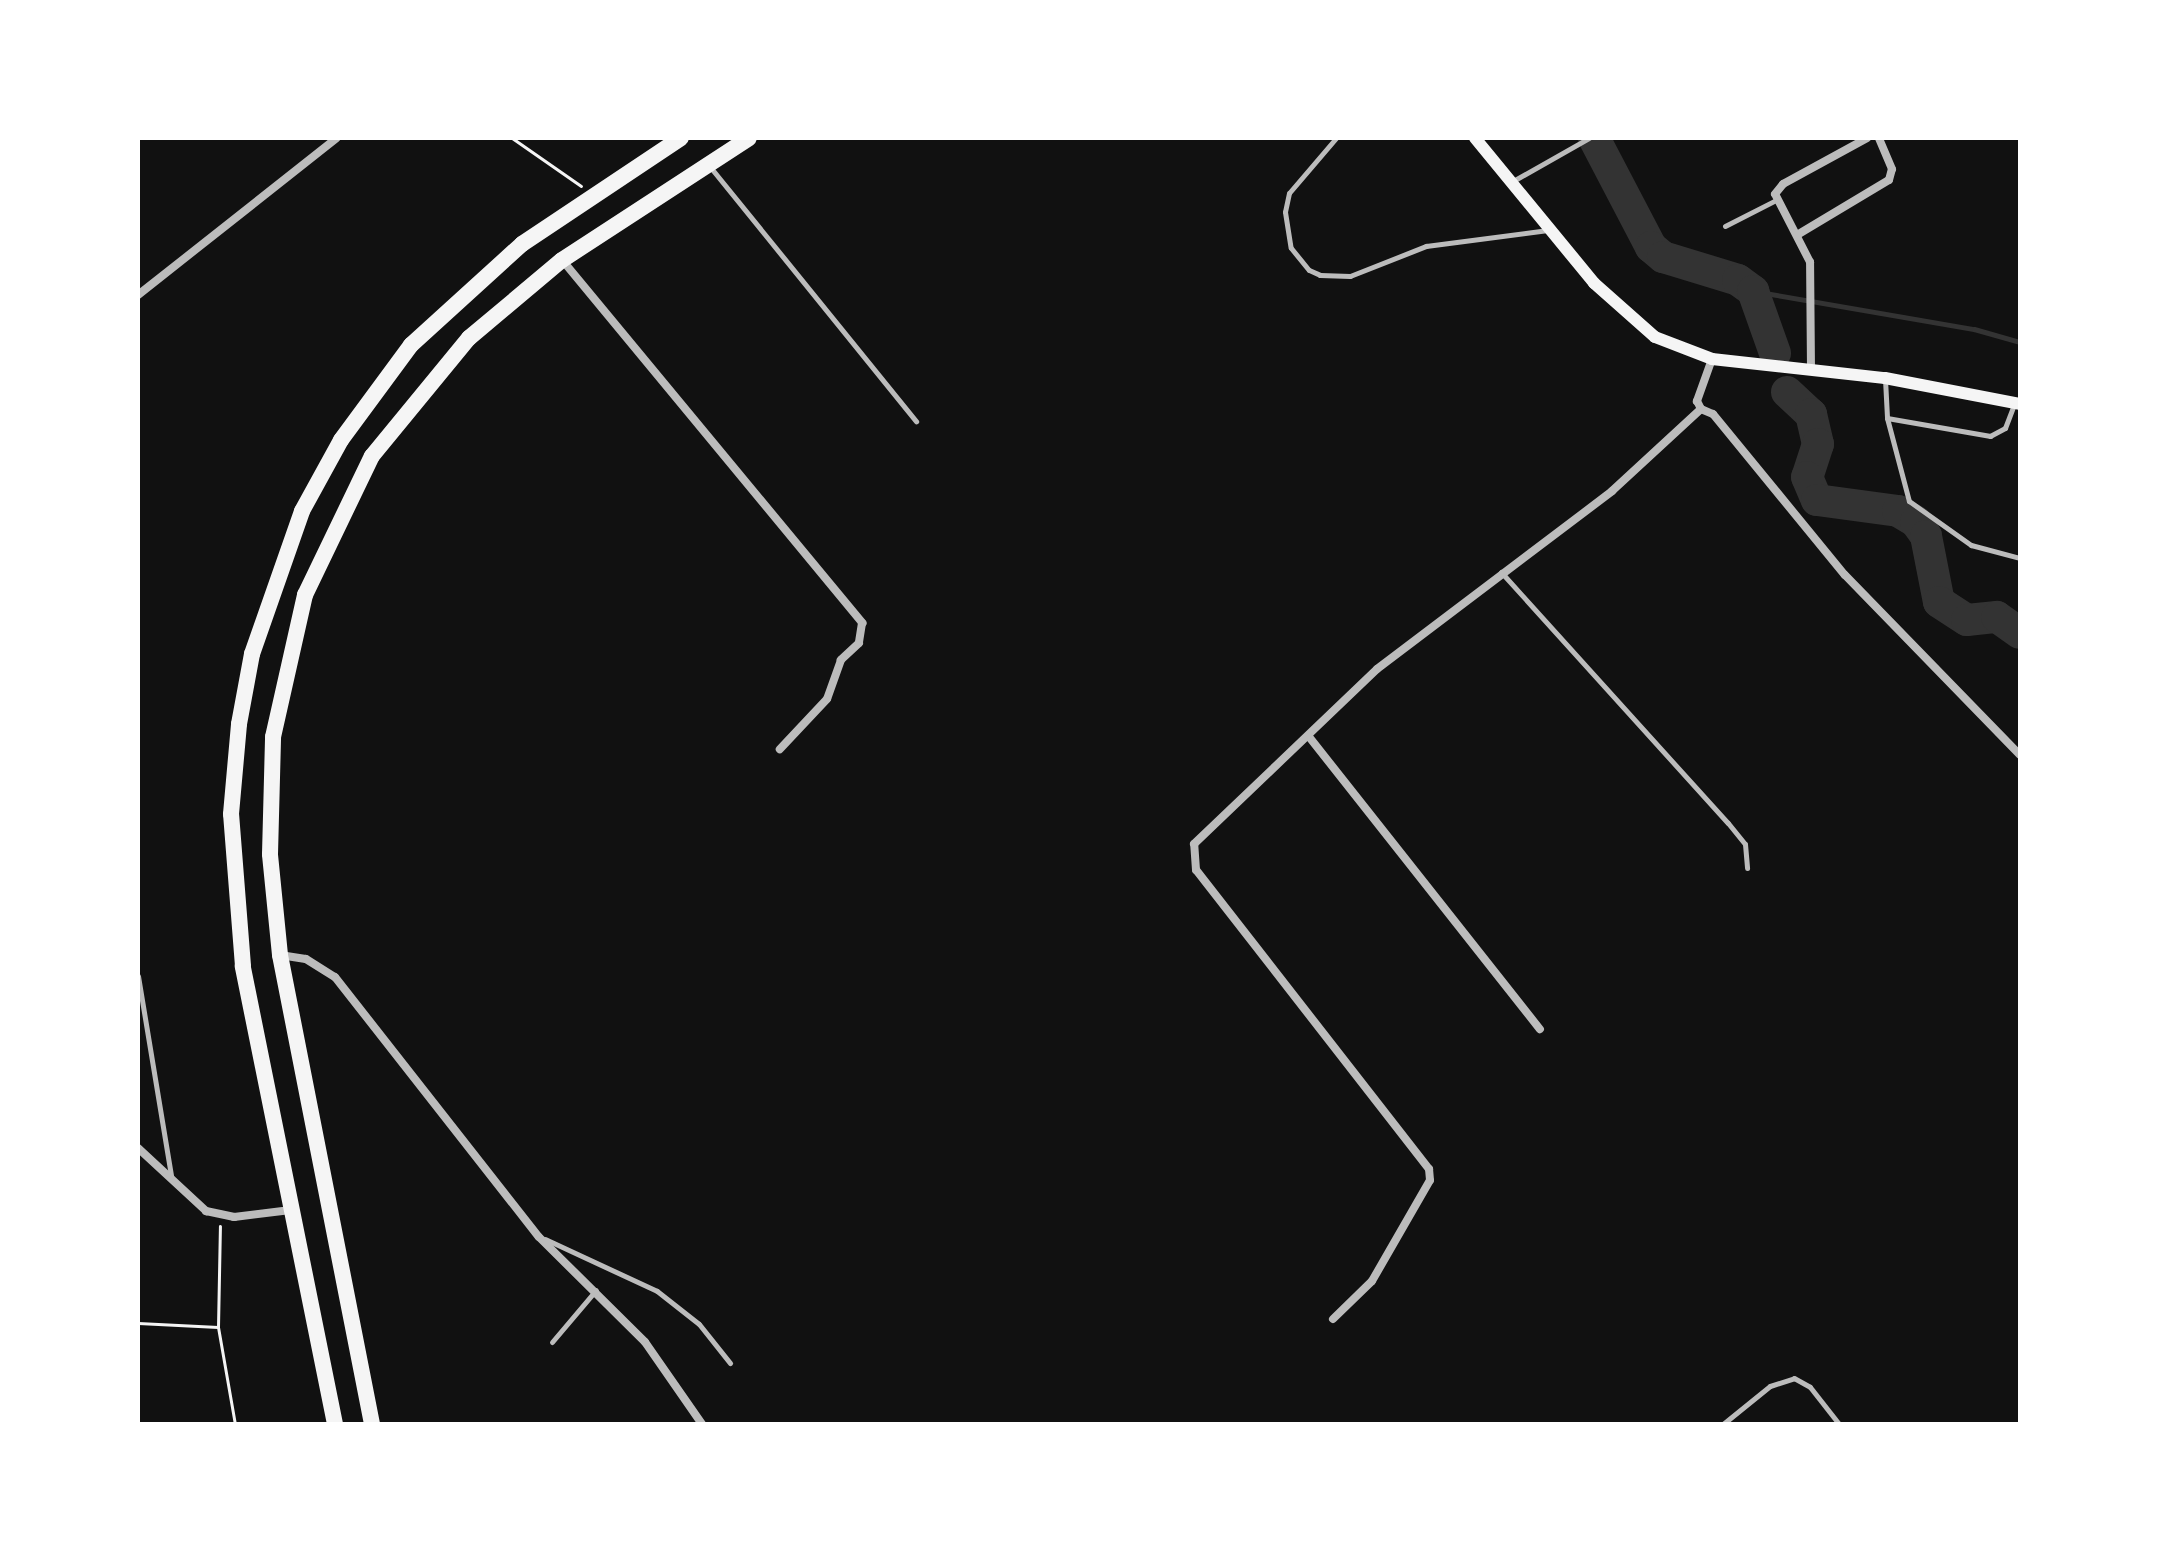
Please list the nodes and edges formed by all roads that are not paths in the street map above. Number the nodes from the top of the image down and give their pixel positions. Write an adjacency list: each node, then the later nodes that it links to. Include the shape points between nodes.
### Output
1 (337, 138): 16 (street)
2 (681, 138): 35 (highway, via 478,280 381,381 302,511 264,613 237,738 233,854 243,966)
3 (749, 138): 9 (highway)
4 (1336, 138): 13 (lane, via 1289,193 1285,212 1291,248 1320,275 1350,276 1426,246)
5 (1475, 138): 10 (main road)
6 (1589, 138): 10 (lane)
7 (1867, 138): 11 (street, via 1783,184)
8 (1879, 138): 14 (street, via 1892,169 1889,180)
9 (708, 164): 15 (highway); 23 (lane)
10 (1511, 182): 13 (main road)
11 (1776, 200): 12 (lane); 14 (street)
12 (1725, 226)
13 (1549, 229): 17 (main road, via 1627,317 1655,337)
14 (1797, 235): 18 (street, via 1814,286)
15 (562, 260): 27 (street, via 862,623 859,643 841,660 827,699); 30 (highway, via 480,328 413,400 372,456 305,595 280,692 270,766 270,854)
16 (138, 295)
17 (1712, 359): 18 (main road); 21 (street, via 1697,401)
18 (1811, 369): 19 (main road)
19 (1885, 378): 20 (main road); 22 (lane)
20 (2017, 403): 22 (lane, via 2005,428 1990,436)
21 (1701, 409): 25 (street, via 1612,491); 28 (street, via 1713,414 1893,627)
22 (1887, 418): 24 (lane, via 1902,487 1919,513 1979,548)
23 (916, 421)
24 (2020, 558)
25 (1501, 571): 26 (street, via 1377,669); 29 (lane, via 1728,823 1745,844)
26 (1310, 738): 32 (street); 38 (street, via 1194,844 1196,870 1429,1169 1430,1180 1372,1281)
27 (780, 749)
28 (2020, 755)
29 (1747, 868)
30 (280, 955): 36 (street, via 306,959 335,977); 42 (highway)
31 (138, 976): 34 (lane)
32 (1540, 1029)
33 (138, 1148): 34 (street)
34 (173, 1184): 35 (street, via 191,1201 221,1214)
35 (291, 1210): 41 (highway)
36 (539, 1237): 37 (street); 40 (lane, via 657,1291 699,1324)
37 (597, 1289): 39 (lane); 43 (street, via 645,1342)
38 (1333, 1319)
39 (552, 1342)
40 (730, 1363)
41 (335, 1424)
42 (372, 1424)
43 (702, 1424)
44 (1723, 1424): 45 (lane, via 1770,1386 1794,1378 1810,1387)
45 (1839, 1424)

